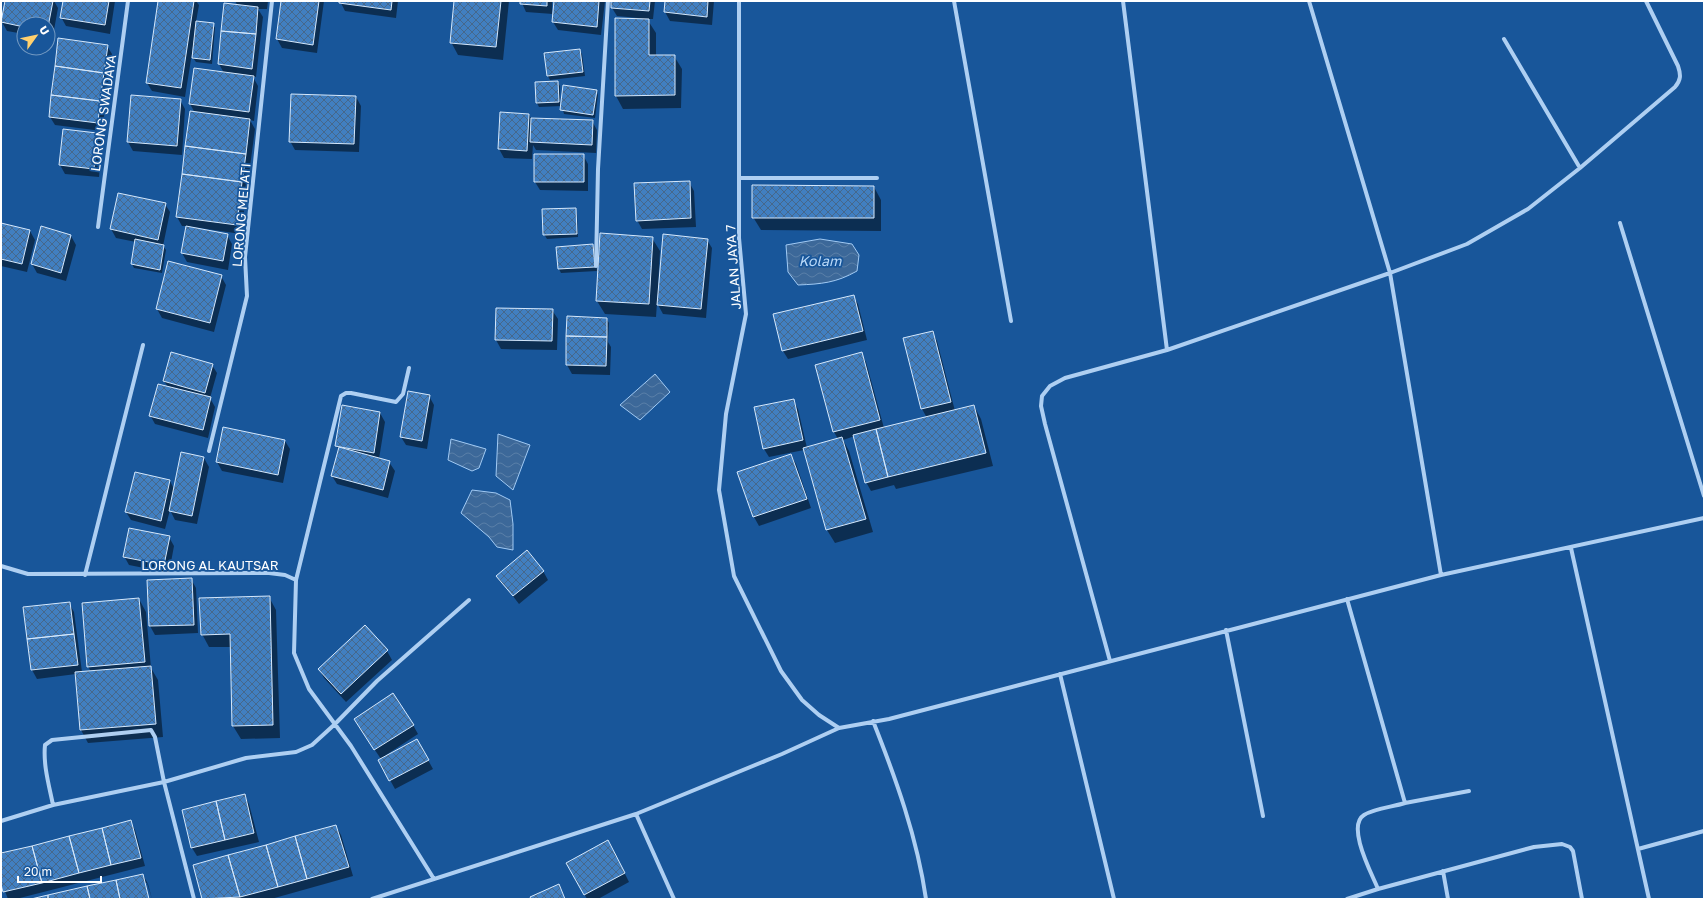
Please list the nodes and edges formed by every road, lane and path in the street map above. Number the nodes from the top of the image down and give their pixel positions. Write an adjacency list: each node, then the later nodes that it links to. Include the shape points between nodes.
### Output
1 (128, 1): 14 (street, LORONG SWADAYA)
2 (272, 1): 21 (street, LORONG MELATI, via 245,257 247,296)
3 (608, 1): 15 (street, via 598,169)
4 (739, 1): 11 (street, JALAN JAYA 7)
5 (954, 1): 17 (street)
6 (1123, 1): 19 (street)
7 (1309, 1): 16 (street)
8 (1646, 1): 10 (street, via 1678,66 1679,82)
9 (1504, 39): 10 (street)
10 (1580, 168): 16 (street, via 1528,209 1467,244)
11 (739, 178): 12 (street); 36 (street, JALAN JAYA 7, via 739,238 746,314 726,414 720,490 734,576 781,671 806,704)
12 (877, 178)
13 (1620, 223): 22 (street)
14 (98, 227)
15 (596, 266)
16 (1390, 273): 19 (street); 27 (street)
17 (1011, 321)
18 (143, 345): 26 (street)
19 (1167, 350): 32 (street, via 1065,378 1050,386 1042,396 1041,406 1045,424)
20 (409, 368): 28 (street, via 403,394 396,402 346,392 341,396)
21 (209, 451)
22 (1704, 496)
23 (1704, 518): 24 (street)
24 (1571, 548): 27 (street); 45 (street)
25 (1, 566): 26 (street, LORONG AL KAUTSAR, via 28,574)
26 (85, 575): 28 (street, LORONG AL KAUTSAR, via 269,573 285,575)
27 (1441, 575): 29 (street)
28 (296, 580): 35 (street, LORONG AL KAUTSAR, via 294,653 309,689)
29 (1347, 599): 31 (street); 39 (street)
30 (469, 600): 35 (street, via 377,681)
31 (1226, 630): 32 (street); 42 (street)
32 (1110, 661): 33 (street)
33 (1060, 674): 34 (street, via 889,720); 53 (street)
34 (873, 721): 36 (street); 52 (street, via 911,828)
35 (335, 724): 37 (street, via 312,745 296,752 246,758); 47 (street, LORONG AL KAUTSAR)
36 (839, 728): 41 (street)
37 (164, 782): 40 (street); 40 (street, via 156,737 151,730 52,740 45,745 45,749); 49 (street)
38 (1469, 791): 39 (street)
39 (1405, 803): 48 (street, via 1369,813 1362,816 1358,822 1357,832 1361,846)
40 (53, 805): 43 (street)
41 (636, 814): 47 (street); 51 (street)
42 (1263, 816)
43 (1, 822)
44 (1704, 831): 45 (street)
45 (1638, 849): 57 (street)
46 (1443, 871): 48 (street); 55 (street); 56 (street, via 1534,847 1562,844 1573,851)
47 (434, 879): 50 (street)
48 (1378, 889): 54 (street)
49 (194, 899)
50 (372, 899)
51 (674, 899)
52 (926, 899)
53 (1114, 899)
54 (1347, 899)
55 (1448, 899)
56 (1582, 899)
57 (1649, 899)

